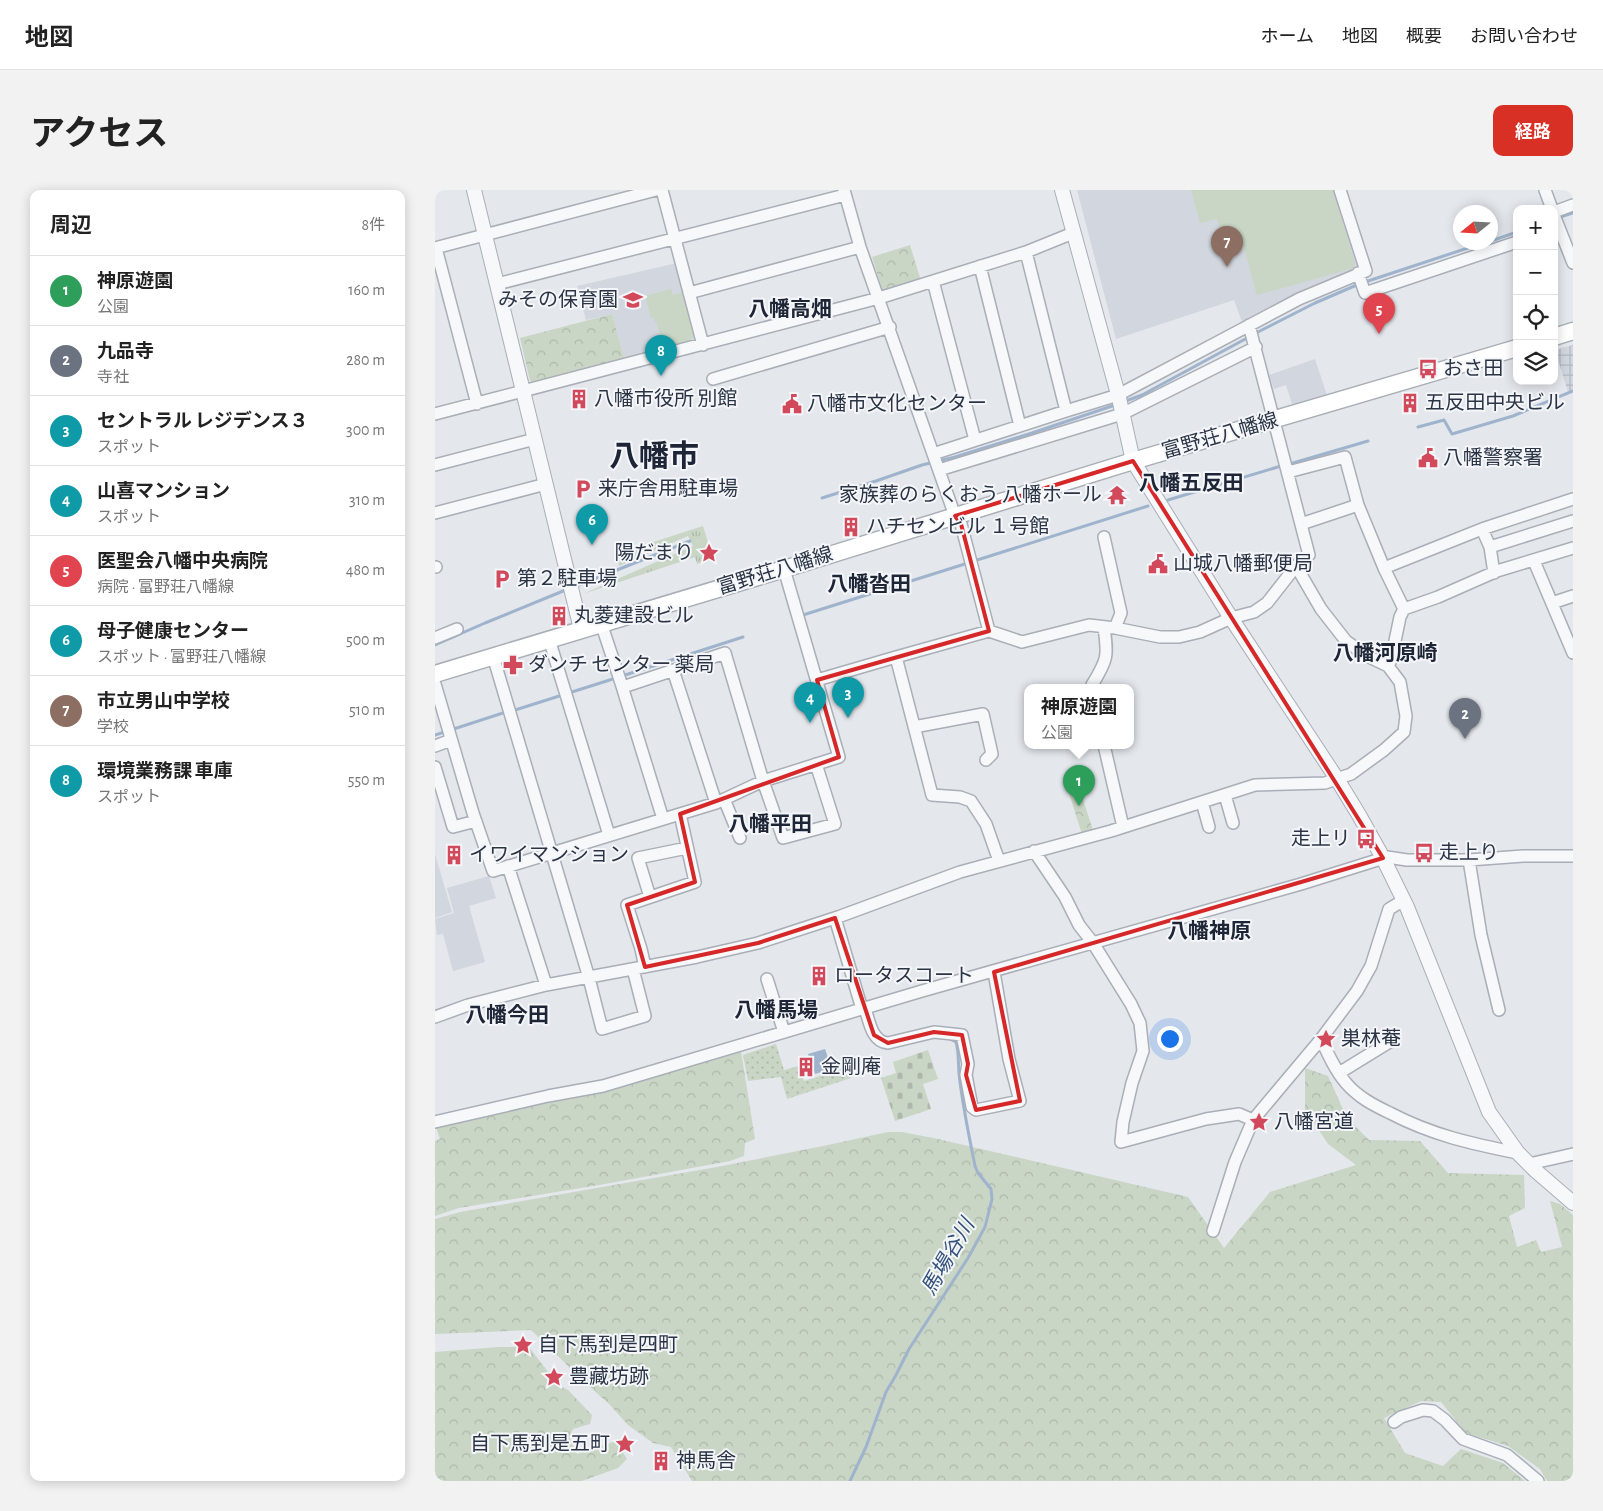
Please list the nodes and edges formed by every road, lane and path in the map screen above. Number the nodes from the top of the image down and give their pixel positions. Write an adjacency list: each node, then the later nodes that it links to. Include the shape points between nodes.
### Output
1 (474, 190): 13 (street)
2 (656, 190): 13 (street)
3 (662, 190): 14 (street)
4 (1062, 190): 12 (street)
5 (1340, 190): 21 (street, via 1366,271)
6 (1545, 190): 8 (street)
7 (845, 192): 14 (street); 16 (street)
8 (1550, 205)
9 (1573, 205): 10 (street)
10 (1558, 217)
11 (1558, 226): 19 (street)
12 (1073, 233): 18 (street); 36 (street)
13 (485, 236): 17 (street); 23 (street)
14 (675, 238): 23 (street); 24 (street)
15 (1513, 243): 21 (street, via 1365,293)
16 (860, 247): 24 (street); 25 (street)
17 (435, 248): 35 (street)
18 (1026, 252): 20 (street); 37 (street)
19 (1572, 256)
20 (980, 266): 22 (street); 40 (street)
21 (1358, 273): 26 (street, via 1299,299)
22 (933, 281): 25 (street); 42 (street)
23 (497, 284): 34 (street)
24 (689, 293): 31 (street)
25 (879, 298): 27 (street); 31 (street)
26 (1250, 326): 30 (street); 36 (street)
27 (890, 327): 33 (street); 44 (street)
28 (1573, 331): 29 (main road)
29 (1558, 336)
30 (1255, 343): 36 (street); 39 (street)
31 (703, 344): 34 (street)
32 (1513, 349): 39 (main road, 富野荘八幡線)
33 (713, 379)
34 (523, 392): 35 (street); 41 (street)
35 (477, 404): 38 (street)
36 (1120, 405): 37 (street); 43 (street); 44 (street)
37 (1066, 412): 40 (street)
38 (435, 414)
39 (1275, 420): 43 (main road, 富野荘八幡線); 46 (street)
40 (1019, 426): 42 (street)
41 (535, 439): 45 (street); 47 (street)
42 (975, 440): 44 (street)
43 (1133, 461): 51 (main road, 富野荘八幡線); 66 (street)
44 (937, 462): 51 (street)
45 (435, 464)
46 (1287, 472): 49 (street, via 1345,458); 53 (street)
47 (547, 484): 50 (street); 70 (street)
48 (1573, 498): 54 (street)
49 (1358, 505): 53 (street); 60 (street)
50 (435, 513)
51 (955, 516): 61 (main road, 富野荘八幡線); 71 (street, via 961,524)
52 (1573, 521): 56 (street)
53 (1301, 524): 59 (street, via 1309,555)
54 (1482, 528): 56 (street); 60 (street)
55 (1104, 537): 68 (street, via 1121,613)
56 (1490, 547): 62 (street)
57 (1573, 548): 58 (street)
58 (1534, 561): 62 (street); 64 (street)
59 (1296, 566): 66 (street, via 1267,603 1254,612); 77 (street, via 1321,609 1346,641)
60 (1384, 568): 65 (street)
61 (784, 569): 67 (main road, 富野荘八幡線); 80 (street)
62 (1493, 573): 65 (street)
63 (1573, 596): 64 (street)
64 (1552, 603): 74 (street)
65 (1405, 609): 77 (street, via 1400,617)
66 (1231, 618): 68 (street, via 1179,637 1160,637); 91 (street)
67 (601, 623): 70 (main road, 富野荘八幡線); 81 (street)
68 (1110, 627): 71 (street, via 1089,625 1022,642); 83 (street, via 1103,667)
69 (457, 628): 72 (street)
70 (581, 629): 73 (main road, 富野荘八幡線)
71 (989, 631): 76 (street)
72 (435, 638)
73 (549, 639): 75 (main road, 富野荘八幡線); 102 (street)
74 (1572, 648)
75 (493, 656): 79 (main road, 富野荘八幡線); 106 (street)
76 (896, 657): 80 (street); 84 (street)
77 (1388, 666): 91 (street, via 1404,694 1404,732 1351,774)
78 (673, 670): 81 (street); 92 (street, via 725,653); 94 (street)
79 (435, 674)
80 (817, 680): 89 (street, via 839,757)
81 (621, 681): 97 (street)
82 (435, 684): 85 (street)
83 (1093, 684)
84 (914, 727): 88 (street, via 983,714 992,754); 110 (street, via 933,796 960,797 971,801 987,824)
85 (449, 735): 86 (street); 98 (street)
86 (435, 746)
87 (1105, 749): 100 (street)
88 (986, 760)
89 (816, 764): 92 (street); 92 (street, via 835,824 783,838)
90 (435, 767): 98 (street, via 453,827)
91 (1337, 779): 93 (street, via 1325,783 1255,785); 108 (street)
92 (763, 781): 94 (street)
93 (1225, 795): 95 (street); 99 (street)
94 (720, 801): 96 (street); 103 (street)
95 (1202, 802): 100 (street); 101 (street)
96 (679, 814): 97 (street); 104 (street)
97 (663, 819): 102 (street)
98 (476, 821): 111 (street, via 493,871)
99 (1233, 823)
100 (1123, 827): 105 (street)
101 (1209, 827)
102 (609, 835): 106 (street)
103 (740, 838)
104 (687, 848): 112 (street, via 695,882); 112 (street, via 638,858)
105 (1033, 851): 110 (street); 115 (street)
106 (551, 853): 111 (street); 118 (street)
107 (1573, 856): 109 (street)
108 (1383, 858): 109 (street); 113 (street); 115 (street)
109 (1469, 860): 122 (street, via 1481,935)
110 (999, 861): 114 (street)
111 (508, 866): 120 (street)
112 (650, 897): 116 (street, via 627,905 641,949)
113 (1404, 900): 125 (street, via 1389,909 1371,966 1357,991); 130 (street, via 1489,1112)
114 (835, 918): 116 (street, via 758,943); 121 (street)
115 (1093, 943): 117 (street); 128 (street, via 1140,1023 1143,1051 1132,1083 1121,1142 1207,1119 1239,1114)
116 (639, 968): 118 (street); 118 (street, via 645,1016 602,1029)
117 (994, 972): 121 (street); 121 (street, via 1020,1101 976,1110 972,1107 966,1075 968,1064 962,1035 934,1032 883,1043 874,1035)
118 (589, 978): 120 (street)
119 (767, 979): 124 (street)
120 (546, 985): 123 (street)
121 (864, 1009): 124 (street)
122 (1499, 1010)
123 (435, 1016)
124 (783, 1032): 129 (street, via 603,1086)
125 (1321, 1039): 127 (street); 128 (street)
126 (1391, 1041): 127 (street)
127 (1339, 1073): 130 (street, via 1361,1098 1413,1125 1460,1141)
128 (1253, 1120): 134 (street, via 1235,1162)
129 (435, 1122)
130 (1518, 1152): 132 (street)
131 (1573, 1154): 132 (street)
132 (1529, 1164): 133 (street)
133 (1573, 1203)
134 (1213, 1231)
135 (1394, 1422): 136 (street, via 1423,1410 1433,1411 1463,1438 1507,1455)
136 (1538, 1481)

